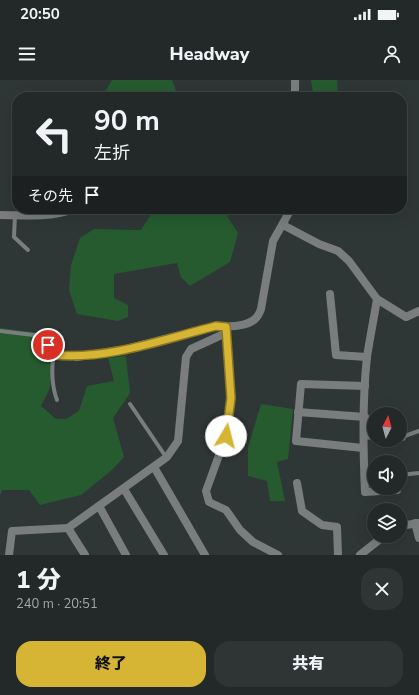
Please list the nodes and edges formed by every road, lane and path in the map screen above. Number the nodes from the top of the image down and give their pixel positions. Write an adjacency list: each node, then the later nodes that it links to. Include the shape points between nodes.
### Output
1 (295, 80): 2 (street)
2 (295, 92)
3 (60, 214): 6 (street)
4 (288, 214): 7 (street)
5 (0, 215): 6 (street)
6 (15, 215): 8 (lane, via 14,237)
7 (283, 225): 10 (street, via 338,251 350,261); 12 (street, via 273,241 261,309 256,318)
8 (28, 250)
9 (330, 294): 16 (street, via 336,355)
10 (376, 299): 11 (street, via 406,317); 16 (street)
11 (419, 311)
12 (226, 330): 15 (street, via 216,326 126,349); 27 (street, via 192,349 186,357 178,441); 45 (street, via 231,398 226,436 206,491 209,502 226,510 240,530 253,542)
13 (0, 331): 14 (lane, via 42,336)
14 (54, 355): 15 (lane); 18 (lane, via 54,393)
15 (77, 357)
16 (368, 357): 17 (street)
17 (365, 386): 20 (street, via 301,384); 21 (street)
18 (57, 400)
19 (130, 404): 27 (lane)
20 (298, 412): 21 (street); 26 (street, via 296,441)
21 (365, 417): 23 (street)
22 (419, 431): 25 (lane)
23 (364, 435): 24 (street); 26 (street)
24 (367, 435)
25 (407, 435)
26 (363, 448): 33 (street, via 365,492)
27 (167, 457): 28 (street)
28 (154, 467): 32 (street); 44 (street)
29 (419, 473): 30 (lane)
30 (407, 474)
31 (297, 483): 46 (street, via 302,511 322,525 337,527)
32 (124, 488): 34 (street); 43 (street)
33 (367, 492)
34 (99, 506): 37 (street); 42 (street)
35 (417, 523): 36 (street); 38 (street)
36 (407, 525)
37 (68, 528): 40 (street, via 12,531); 41 (street)
38 (419, 537)
39 (375, 543): 47 (street)
40 (9, 555)
41 (85, 555)
42 (126, 555)
43 (164, 555)
44 (205, 555)
45 (278, 555)
46 (338, 555)
47 (360, 555)

